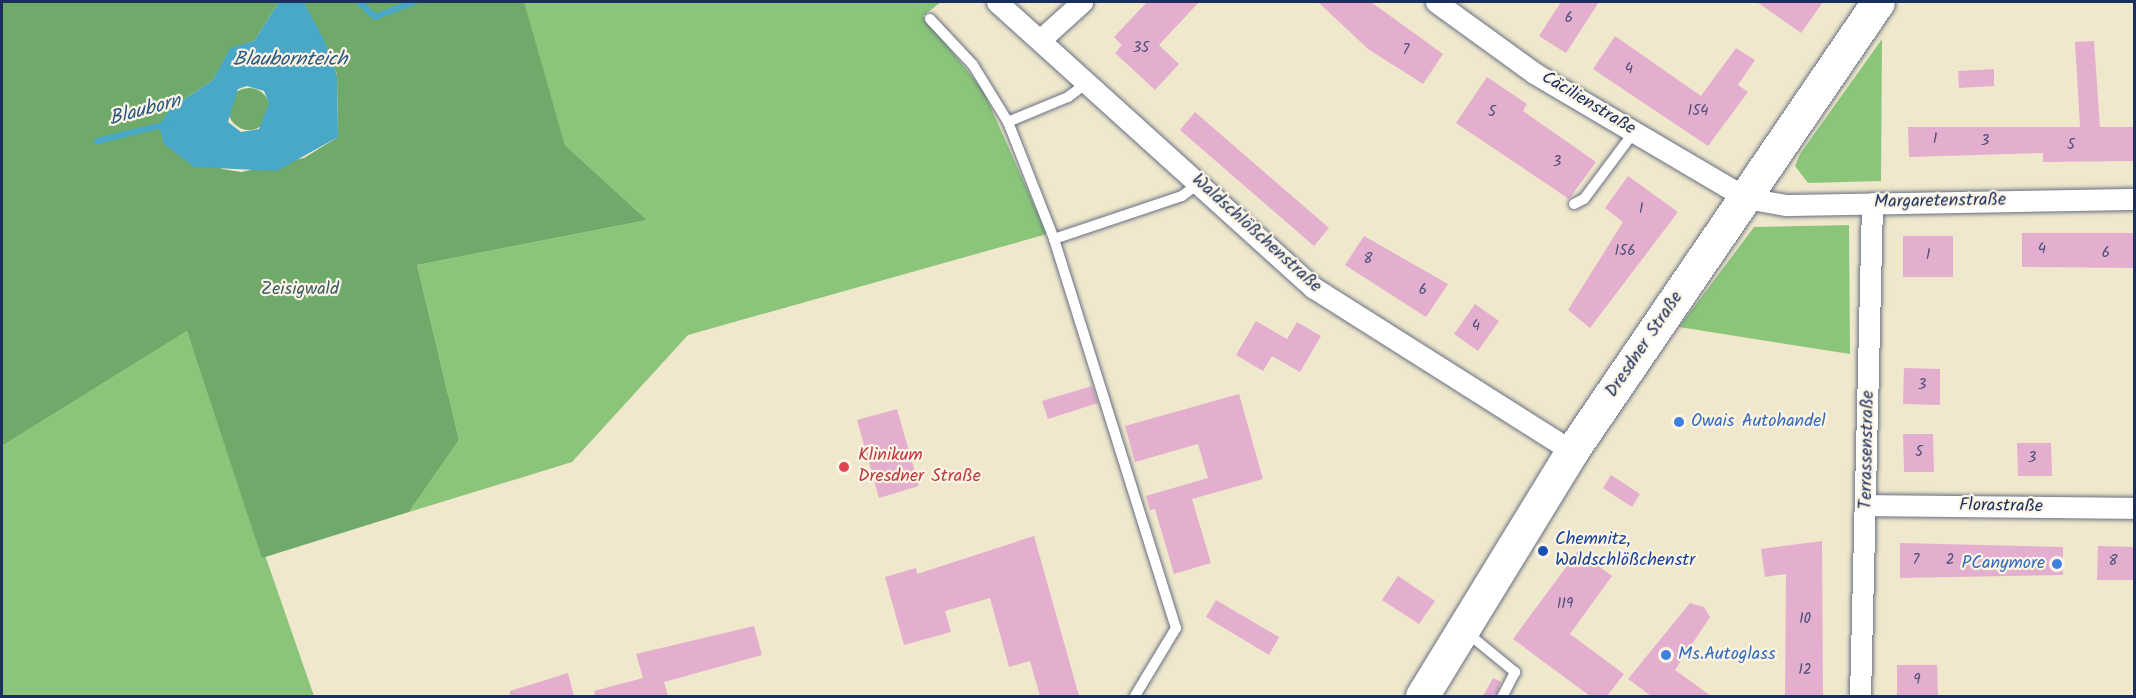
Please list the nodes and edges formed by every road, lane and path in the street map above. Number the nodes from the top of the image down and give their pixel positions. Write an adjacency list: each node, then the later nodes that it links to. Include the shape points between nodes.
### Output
1 (997, 2): 6 (street, Waldschlößchenstraße)
2 (1082, 2): 6 (street)
3 (1436, 2): 9 (street, Cäcilienstraße, via 1534,73)
4 (1878, 2): 11 (main road, Dresdner Straße)
5 (930, 19): 8 (lane, via 973,65)
6 (1040, 40): 7 (street, Waldschlößchenstraße)
7 (1088, 82): 8 (lane); 10 (street, Waldschlößchenstraße)
8 (1008, 122): 15 (lane)
9 (1634, 132): 11 (street, Cäcilienstraße); 14 (lane, via 1584,199)
10 (1199, 183): 15 (lane, via 1182,196); 16 (street, Waldschlößchenstraße, via 1314,288)
11 (1746, 198): 13 (street, Margaretenstraße, via 1786,205); 16 (main road, Dresdner Straße)
12 (2134, 199): 13 (street, Margaretenstraße)
13 (1872, 203): 17 (street, Terrassenstraße)
14 (1574, 204)
15 (1054, 239): 20 (lane, via 1176,628)
16 (1572, 451): 19 (main road, Dresdner Straße)
17 (1867, 505): 18 (street, Florastraße); 23 (street, Terrassenstraße)
18 (2134, 508)
19 (1463, 630): 21 (main road, Dresdner Straße); 22 (lane, via 1515,672)
20 (1135, 696)
21 (1422, 696)
22 (1503, 696)
23 (1860, 696)

